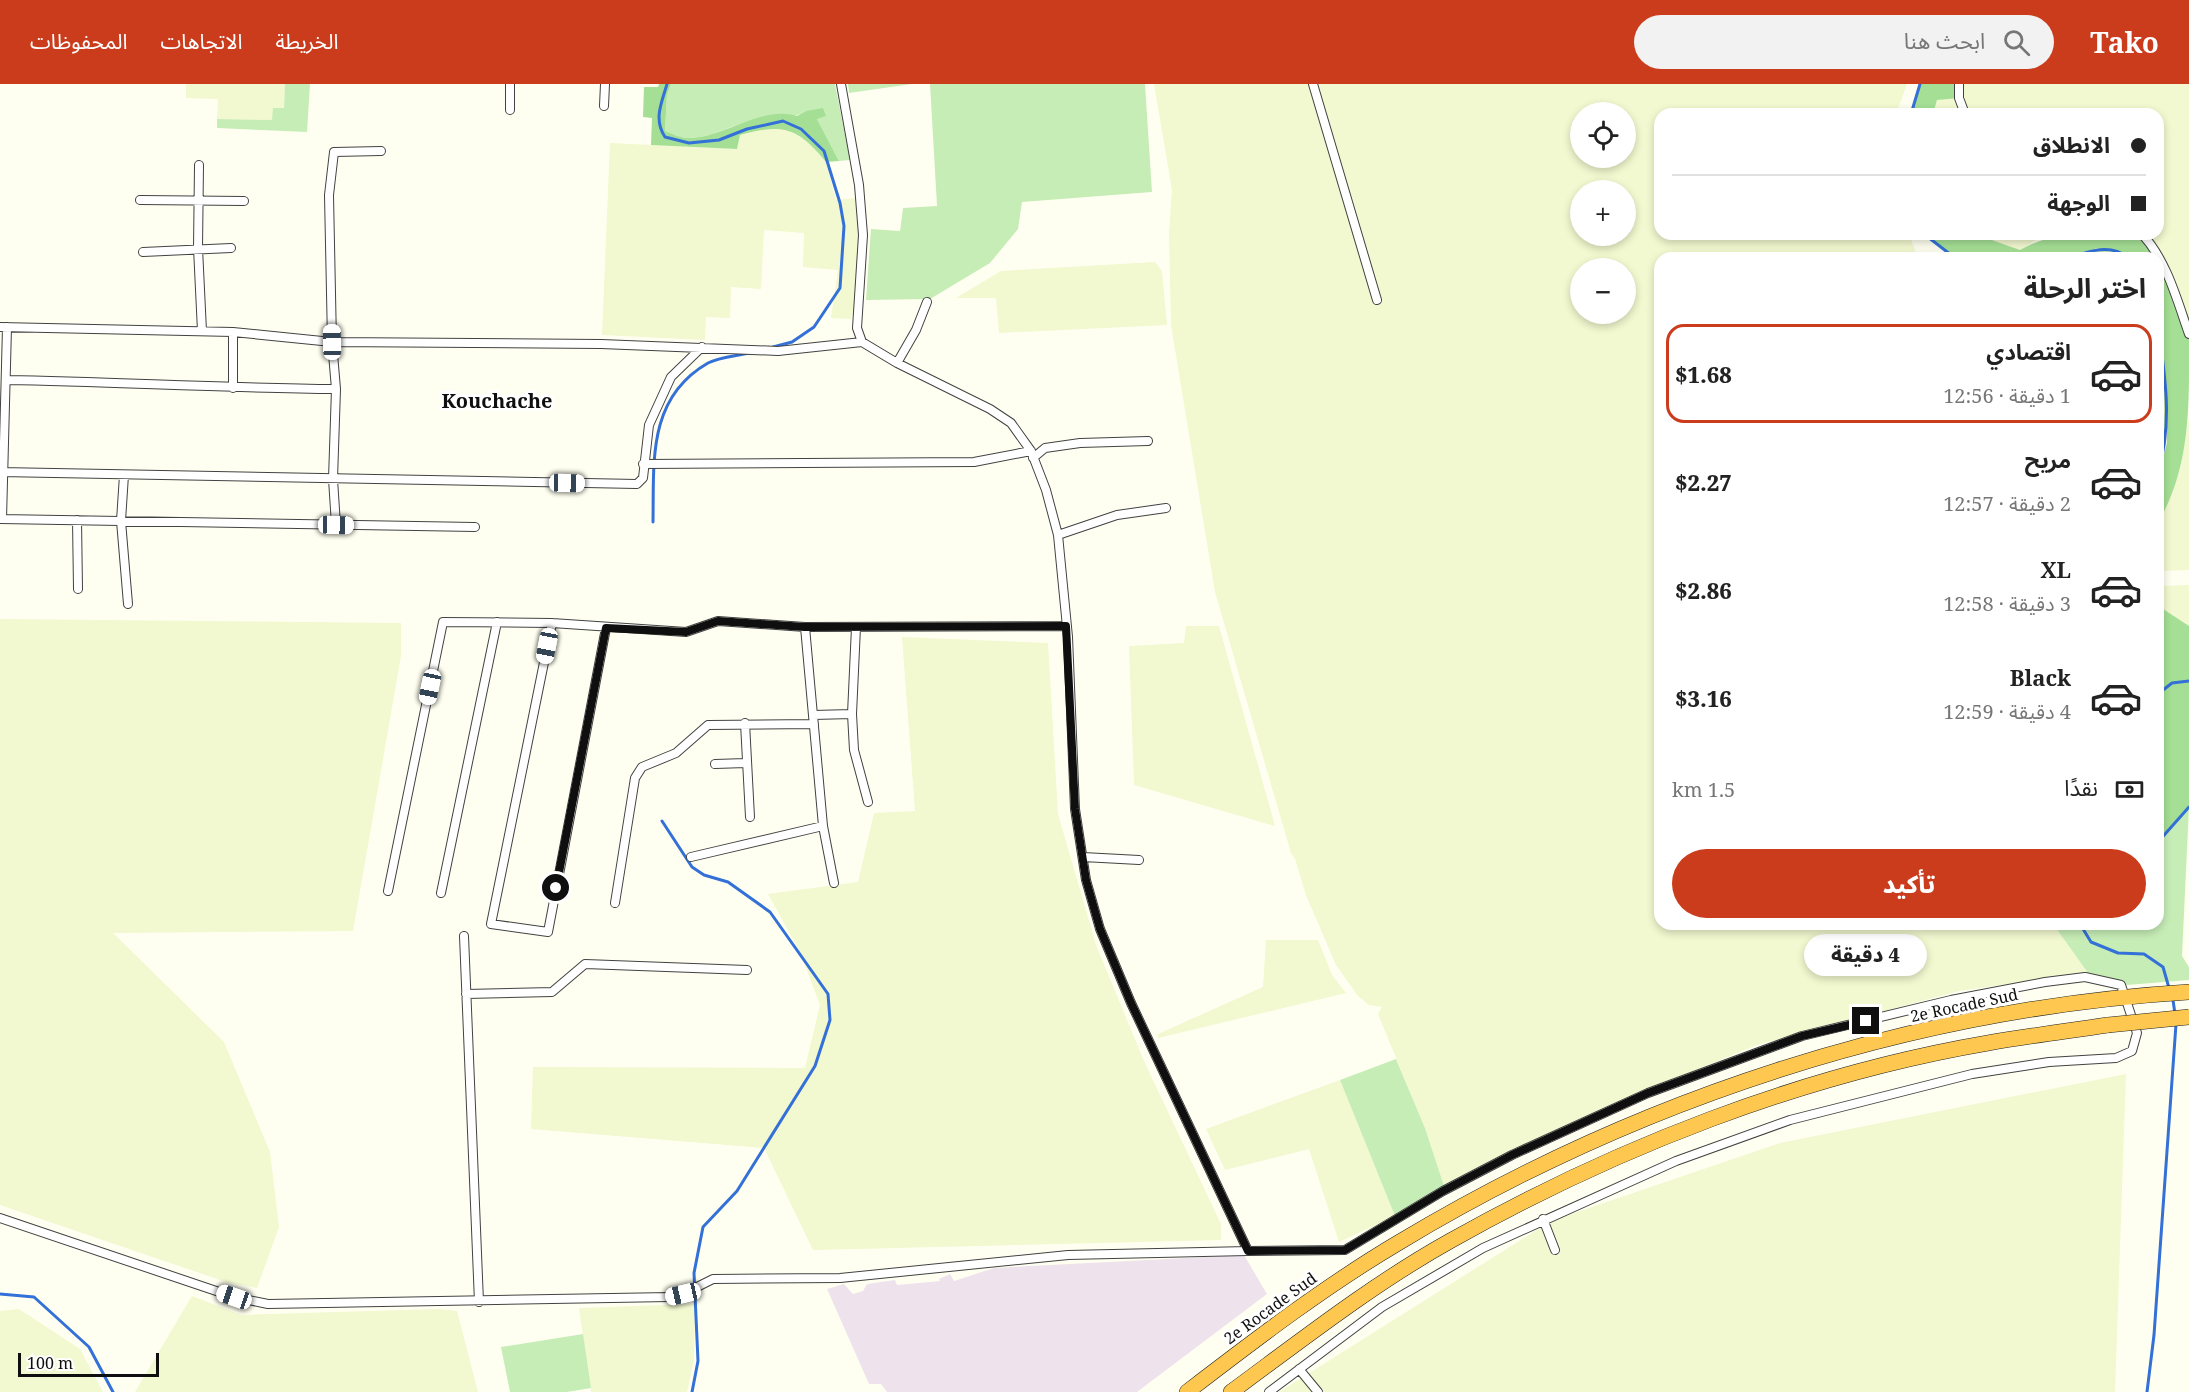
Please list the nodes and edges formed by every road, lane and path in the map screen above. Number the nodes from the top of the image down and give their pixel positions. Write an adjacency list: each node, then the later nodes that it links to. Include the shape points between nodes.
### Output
1 (510, 84): 8 (street)
2 (605, 84): 6 (street)
3 (841, 84): 25 (street, via 859,185 863,235 857,328)
4 (1312, 84): 18 (street)
5 (1959, 84): 7 (street)
6 (604, 106)
7 (1963, 108)
8 (510, 110)
9 (381, 151): 24 (street, via 334,152 330,195)
10 (199, 165): 12 (street)
11 (140, 200): 12 (street)
12 (198, 200): 13 (street); 14 (street)
13 (244, 201)
14 (198, 248): 15 (street); 16 (street); 21 (street)
15 (231, 248)
16 (143, 252)
17 (2164, 269): 23 (street)
18 (1377, 300)
19 (927, 302): 27 (street)
20 (3, 327): 21 (street); 28 (street)
21 (202, 331): 22 (street)
22 (233, 332): 24 (street); 29 (street)
23 (2189, 334)
24 (332, 342): 26 (street); 30 (street)
25 (862, 342): 26 (street, via 778,351); 27 (street)
26 (702, 347): 33 (street, via 671,377 649,425)
27 (897, 363): 32 (street, via 1011,423)
28 (7, 380): 29 (street); 34 (street)
29 (233, 388): 30 (street)
30 (336, 389): 36 (street)
31 (1148, 441): 32 (street, via 1080,443)
32 (1032, 454): 33 (street, via 974,462); 43 (street)
33 (643, 464): 36 (street, via 643,478 637,484)
34 (2, 472): 35 (street); 38 (street)
35 (124, 475): 36 (street); 40 (street)
36 (333, 478): 41 (street)
37 (1166, 508): 43 (street, via 1117,515)
38 (1, 519): 39 (street)
39 (77, 520): 40 (street); 44 (street)
40 (121, 521): 41 (street); 45 (street)
41 (336, 525): 42 (street)
42 (475, 527)
43 (1058, 535): 48 (street)
44 (78, 589)
45 (128, 604)
46 (497, 622): 47 (street); 64 (street, via 443,622); 65 (street)
47 (552, 623): 51 (street); 51 (street, via 491,924 548,932)
48 (1066, 626): 50 (street); 61 (street, via 1075,809)
49 (805, 627): 50 (street); 51 (street, via 718,621 686,632); 53 (street)
50 (856, 627): 52 (street)
51 (606, 628)
52 (852, 714): 53 (street); 57 (street, via 854,750)
53 (813, 720): 54 (street); 59 (street)
54 (745, 723): 55 (street); 66 (street, via 708,725 675,753 638,772)
55 (746, 763): 56 (street); 58 (street)
56 (715, 764)
57 (868, 802)
58 (750, 817)
59 (823, 826): 60 (street); 63 (street)
60 (691, 857)
61 (1083, 857): 62 (street); 76 (street, via 1100,929)
62 (1139, 860)
63 (834, 883)
64 (388, 891)
65 (441, 893)
66 (615, 903)
67 (464, 936): 70 (street)
68 (747, 970): 70 (street, via 585,964 552,992)
69 (2189, 992): 71 (highway, 2e Rocade Sud)
70 (466, 994): 77 (street)
71 (2131, 996): 74 (street, via 2137,1033 2132,1051 2116,1058 2049,1062 1972,1074 1790,1120 1676,1161); 76 (street, via 2121,985 2085,976 1951,1000 1802,1036 1648,1093 1512,1155 1345,1250); 79 (highway, 2e Rocade Sud, via 1996,1014 1926,1030 1733,1084 1660,1112 1560,1156 1399,1242 1330,1286)
72 (2189, 1017): 80 (highway, bridge, via 1987,1043 1836,1079 1760,1103 1635,1151 1520,1204 1440,1247 1392,1276)
73 (0, 1218): 77 (street, via 234,1297 268,1304)
74 (1544, 1219): 75 (street); 78 (street, via 1483,1248 1382,1307)
75 (1555, 1250)
76 (1248, 1251): 77 (street, via 1068,1255 860,1277 713,1279 670,1297)
77 (478, 1302)
78 (1299, 1369): 81 (street); 82 (street)
79 (1187, 1392)
80 (1232, 1392)
81 (1269, 1392)
82 (1318, 1392)

